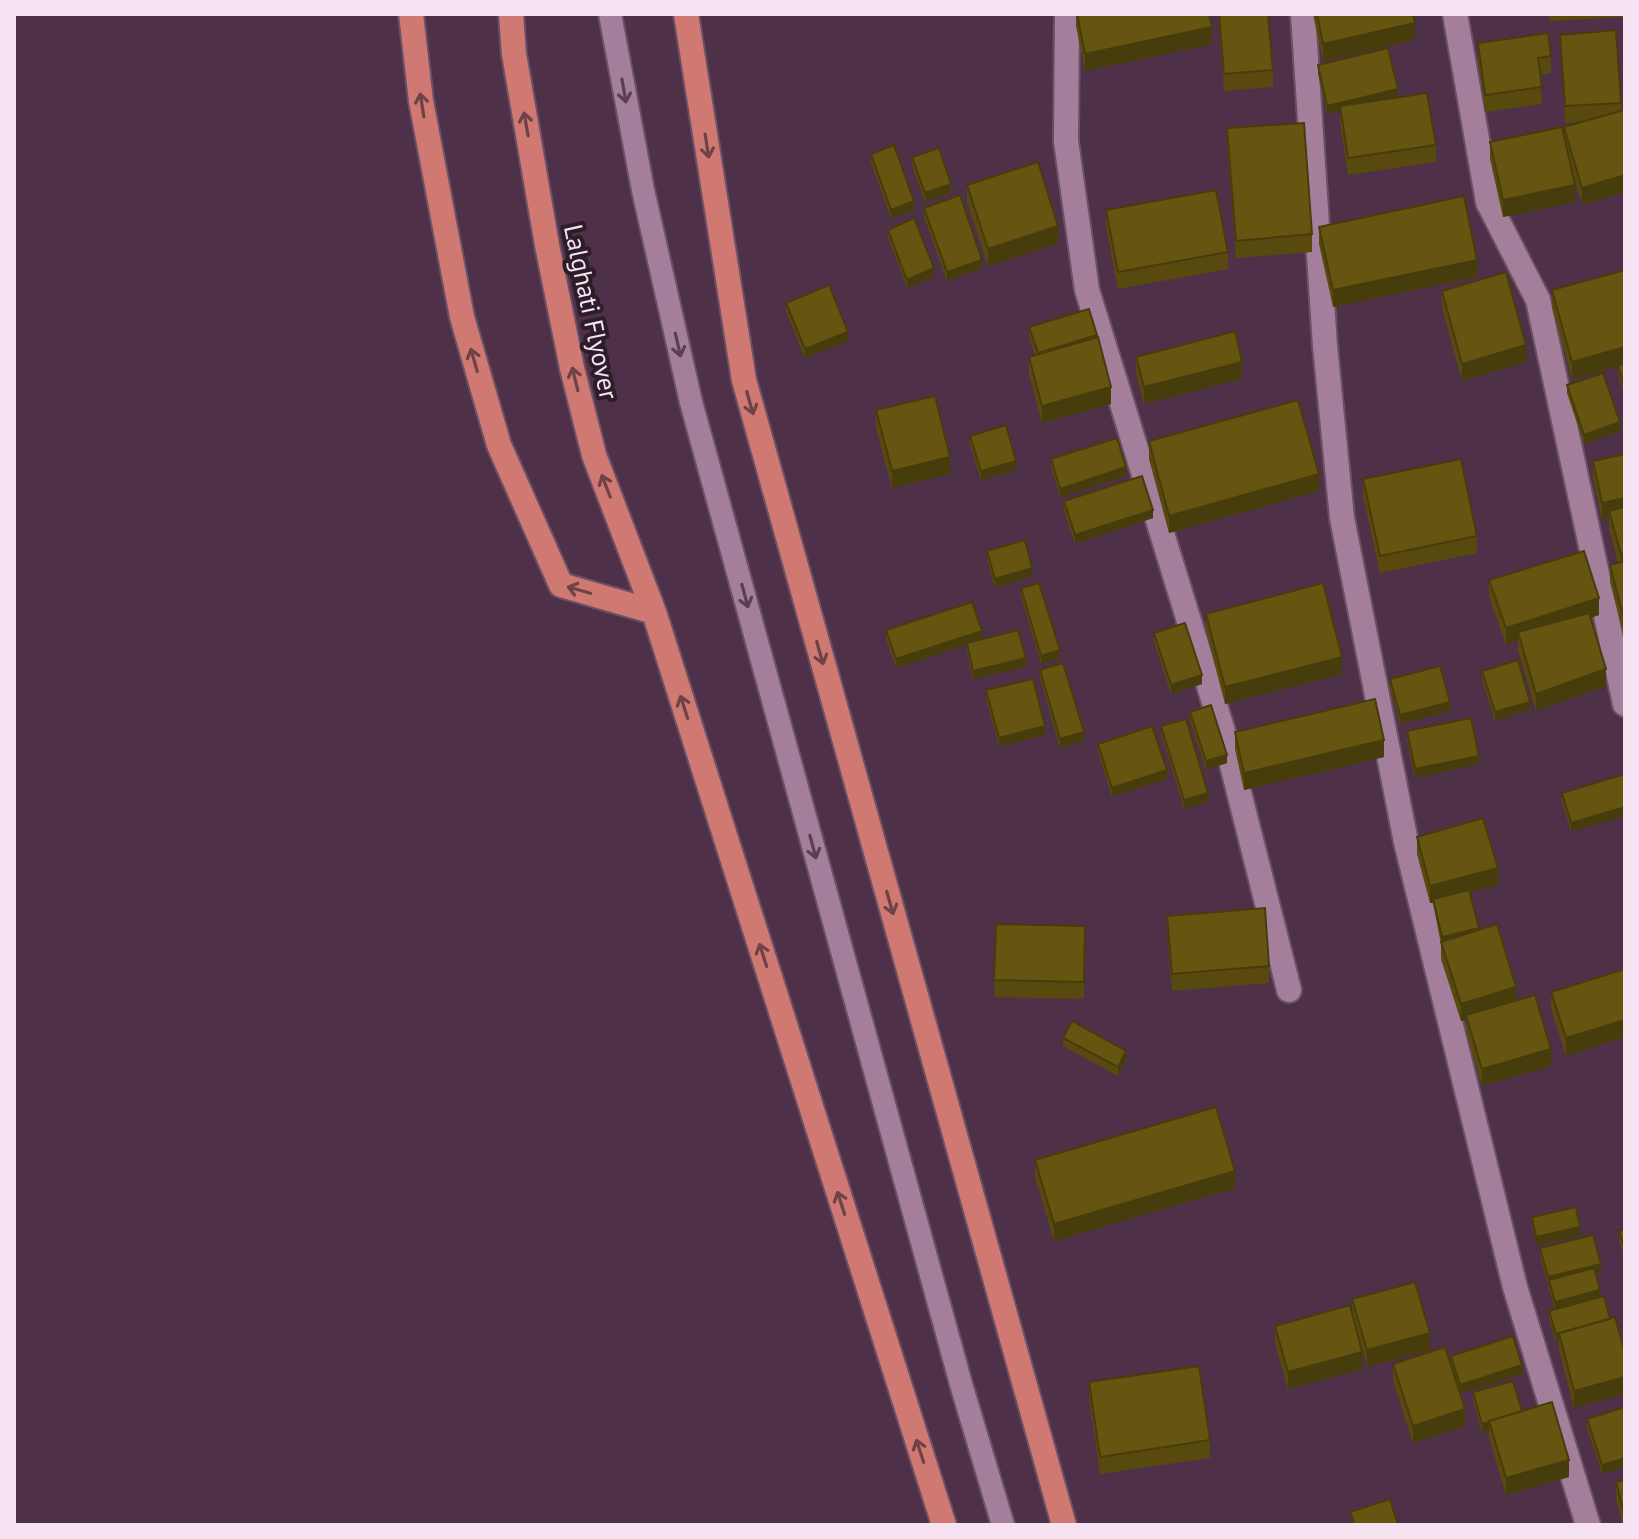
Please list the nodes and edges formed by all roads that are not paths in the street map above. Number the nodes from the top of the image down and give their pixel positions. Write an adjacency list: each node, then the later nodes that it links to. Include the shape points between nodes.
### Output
1 (411, 14): 8 (main road, one-way to 1, via 561,585 499,445 462,317 421,101)
2 (511, 14): 8 (main road, Lalghati Flyover, one-way to 2, via 594,455 572,368)
3 (610, 14): 12 (lane, one-way to 12, via 691,402)
4 (686, 14): 13 (main road, one-way to 13, via 744,380)
5 (1067, 14): 10 (street, via 1066,141 1087,290 1226,741)
6 (1303, 14): 14 (street, via 1342,518 1406,842 1515,1287)
7 (1455, 14): 9 (street, via 1488,202 1538,300)
8 (654, 612): 11 (main road, Lalghati Flyover, one-way to 8)
9 (1625, 704)
10 (1289, 990)
11 (944, 1525)
12 (1003, 1525)
13 (1064, 1525)
14 (1588, 1525)

